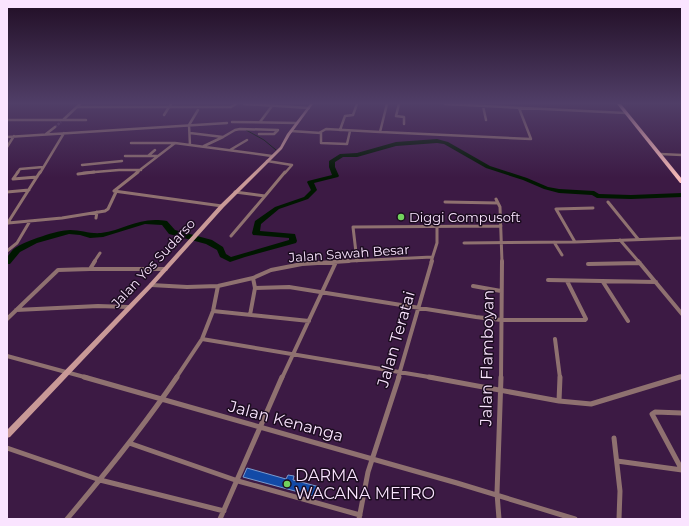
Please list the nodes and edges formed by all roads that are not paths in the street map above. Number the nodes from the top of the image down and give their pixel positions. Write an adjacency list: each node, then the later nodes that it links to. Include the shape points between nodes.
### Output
1 (53, 129): 15 (street)
2 (134, 129): 12 (street)
3 (189, 129): 13 (street)
4 (293, 129): 9 (street, Jalan Yos Sudarso)
5 (382, 129): 11 (street)
6 (527, 129): 11 (street, via 531,139)
7 (639, 129): 28 (main road)
8 (340, 130): 10 (street); 14 (street)
9 (291, 131): 14 (street); 33 (street, Jalan Yos Sudarso, via 281,148)
10 (350, 131): 11 (street); 14 (street, via 347,144 320,142)
11 (381, 132)
12 (64, 133): 15 (street); 38 (street)
13 (190, 133): 18 (street); 23 (street)
14 (319, 133)
15 (46, 134): 17 (street)
16 (259, 134): 18 (street, via 274,134 278,130 238,129)
17 (14, 136): 19 (street); 25 (street)
18 (223, 136): 24 (street)
19 (7, 137)
20 (247, 140): 27 (street)
21 (131, 143): 22 (street)
22 (175, 143): 23 (street); 32 (street)
23 (190, 145): 24 (street)
24 (203, 146): 27 (street)
25 (7, 147)
26 (155, 150): 31 (street)
27 (230, 150): 33 (street)
28 (660, 154): 29 (street); 43 (main road)
29 (682, 155)
30 (125, 156): 31 (street)
31 (148, 156): 32 (street)
32 (158, 156): 39 (street)
33 (272, 156): 34 (street, Jalan Yos Sudarso)
34 (267, 161): 47 (street, Jalan Yos Sudarso); 48 (street, via 292,165)
35 (122, 162): 36 (street)
36 (98, 164): 37 (street); 40 (street)
37 (82, 165)
38 (43, 166): 42 (street); 42 (street, via 20,169 13,179)
39 (140, 170): 40 (street); 46 (street)
40 (95, 172): 41 (street)
41 (78, 174)
42 (37, 177): 44 (street)
43 (682, 182)
44 (29, 190): 45 (street); 56 (street)
45 (7, 192)
46 (116, 192): 51 (street); 53 (street, via 108,209)
47 (235, 192): 48 (street); 51 (street, Jalan Yos Sudarso)
48 (265, 196): 59 (street)
49 (445, 202): 58 (street, Jalan Flamboyan, via 497,201 500,207)
50 (608, 202): 61 (street)
51 (222, 206): 76 (street, Jalan Yos Sudarso)
52 (593, 208): 65 (street, via 556,209)
53 (97, 212): 54 (street); 55 (street)
54 (96, 218)
55 (30, 221): 56 (street); 67 (street, via 17,242)
56 (7, 224)
57 (437, 226): 58 (street); 70 (street, Jalan Teratai, via 437,243); 71 (street, via 353,227)
58 (501, 226): 63 (street, Jalan Flamboyan)
59 (231, 236)
60 (682, 238): 61 (street)
61 (638, 239): 62 (street)
62 (620, 240): 65 (street); 73 (street)
63 (501, 242): 64 (street); 66 (street); 86 (street, Jalan Flamboyan)
64 (554, 242): 65 (street); 69 (street)
65 (575, 242)
66 (464, 243)
67 (7, 251)
68 (100, 253): 75 (street)
69 (562, 255)
70 (432, 257): 71 (street, Jalan Sawah Besar); 89 (street, Jalan Teratai)
71 (357, 261): 72 (street, Jalan Sawah Besar)
72 (336, 262): 77 (street, Jalan Sawah Besar, via 291,266 271,270); 87 (street)
73 (640, 263): 74 (street); 81 (street)
74 (588, 264)
75 (90, 269): 76 (street); 90 (street, via 58,270)
76 (166, 269): 82 (street, Jalan Yos Sudarso)
77 (253, 278): 83 (street, Jalan Sawah Besar); 85 (street)
78 (548, 280): 79 (street)
79 (568, 281): 80 (street); 96 (street, via 586,320)
80 (603, 282): 81 (street); 98 (street)
81 (656, 282): 92 (street)
82 (151, 285): 83 (street, Jalan Sawah Besar); 88 (street, Jalan Yos Sudarso)
83 (218, 286): 91 (street)
84 (473, 286): 86 (street)
85 (255, 288): 87 (street, via 289,287); 94 (street)
86 (501, 291): 96 (street, Jalan Flamboyan)
87 (323, 292): 89 (street); 97 (street)
88 (128, 307): 90 (street); 103 (street, Jalan Yos Sudarso)
89 (419, 308): 96 (street); 104 (street, Jalan Teratai)
90 (16, 310): 93 (street)
91 (213, 310): 94 (street); 99 (street)
92 (682, 314)
93 (9, 315): 95 (street)
94 (250, 315): 97 (street)
95 (7, 319)
96 (501, 320): 106 (street, Jalan Flamboyan)
97 (309, 321): 101 (street)
98 (628, 321)
99 (202, 339): 101 (street); 107 (street)
100 (556, 339): 108 (street, via 560,371)
101 (292, 355): 104 (street); 110 (street)
102 (7, 356): 103 (street, Jalan Kenanga)
103 (69, 372): 107 (street, Jalan Kenanga); 111 (street, Jalan Yos Sudarso)
104 (401, 372): 106 (street); 115 (street, Jalan Teratai)
105 (682, 376): 108 (street, via 596,403)
106 (501, 389): 108 (street); 120 (street, Jalan Flamboyan)
107 (162, 399): 110 (street, Jalan Kenanga); 113 (street)
108 (559, 401)
109 (682, 414): 117 (street, via 652,414)
110 (260, 428): 115 (street, Jalan Kenanga); 119 (street)
111 (7, 435)
112 (614, 438): 116 (street)
113 (129, 443): 118 (street); 119 (street)
114 (7, 448): 118 (street)
115 (372, 458): 120 (street, Jalan Kenanga); 122 (street, Jalan Teratai)
116 (617, 461): 117 (street); 127 (street)
117 (682, 470)
118 (100, 480): 121 (street); 123 (street)
119 (238, 481): 121 (street); 122 (street)
120 (497, 493): 125 (street, Jalan Flamboyan); 126 (street, Jalan Kenanga)
121 (224, 511): 124 (street)
122 (359, 517)
123 (67, 519)
124 (220, 519)
125 (499, 519)
126 (575, 519)
127 (619, 519)

